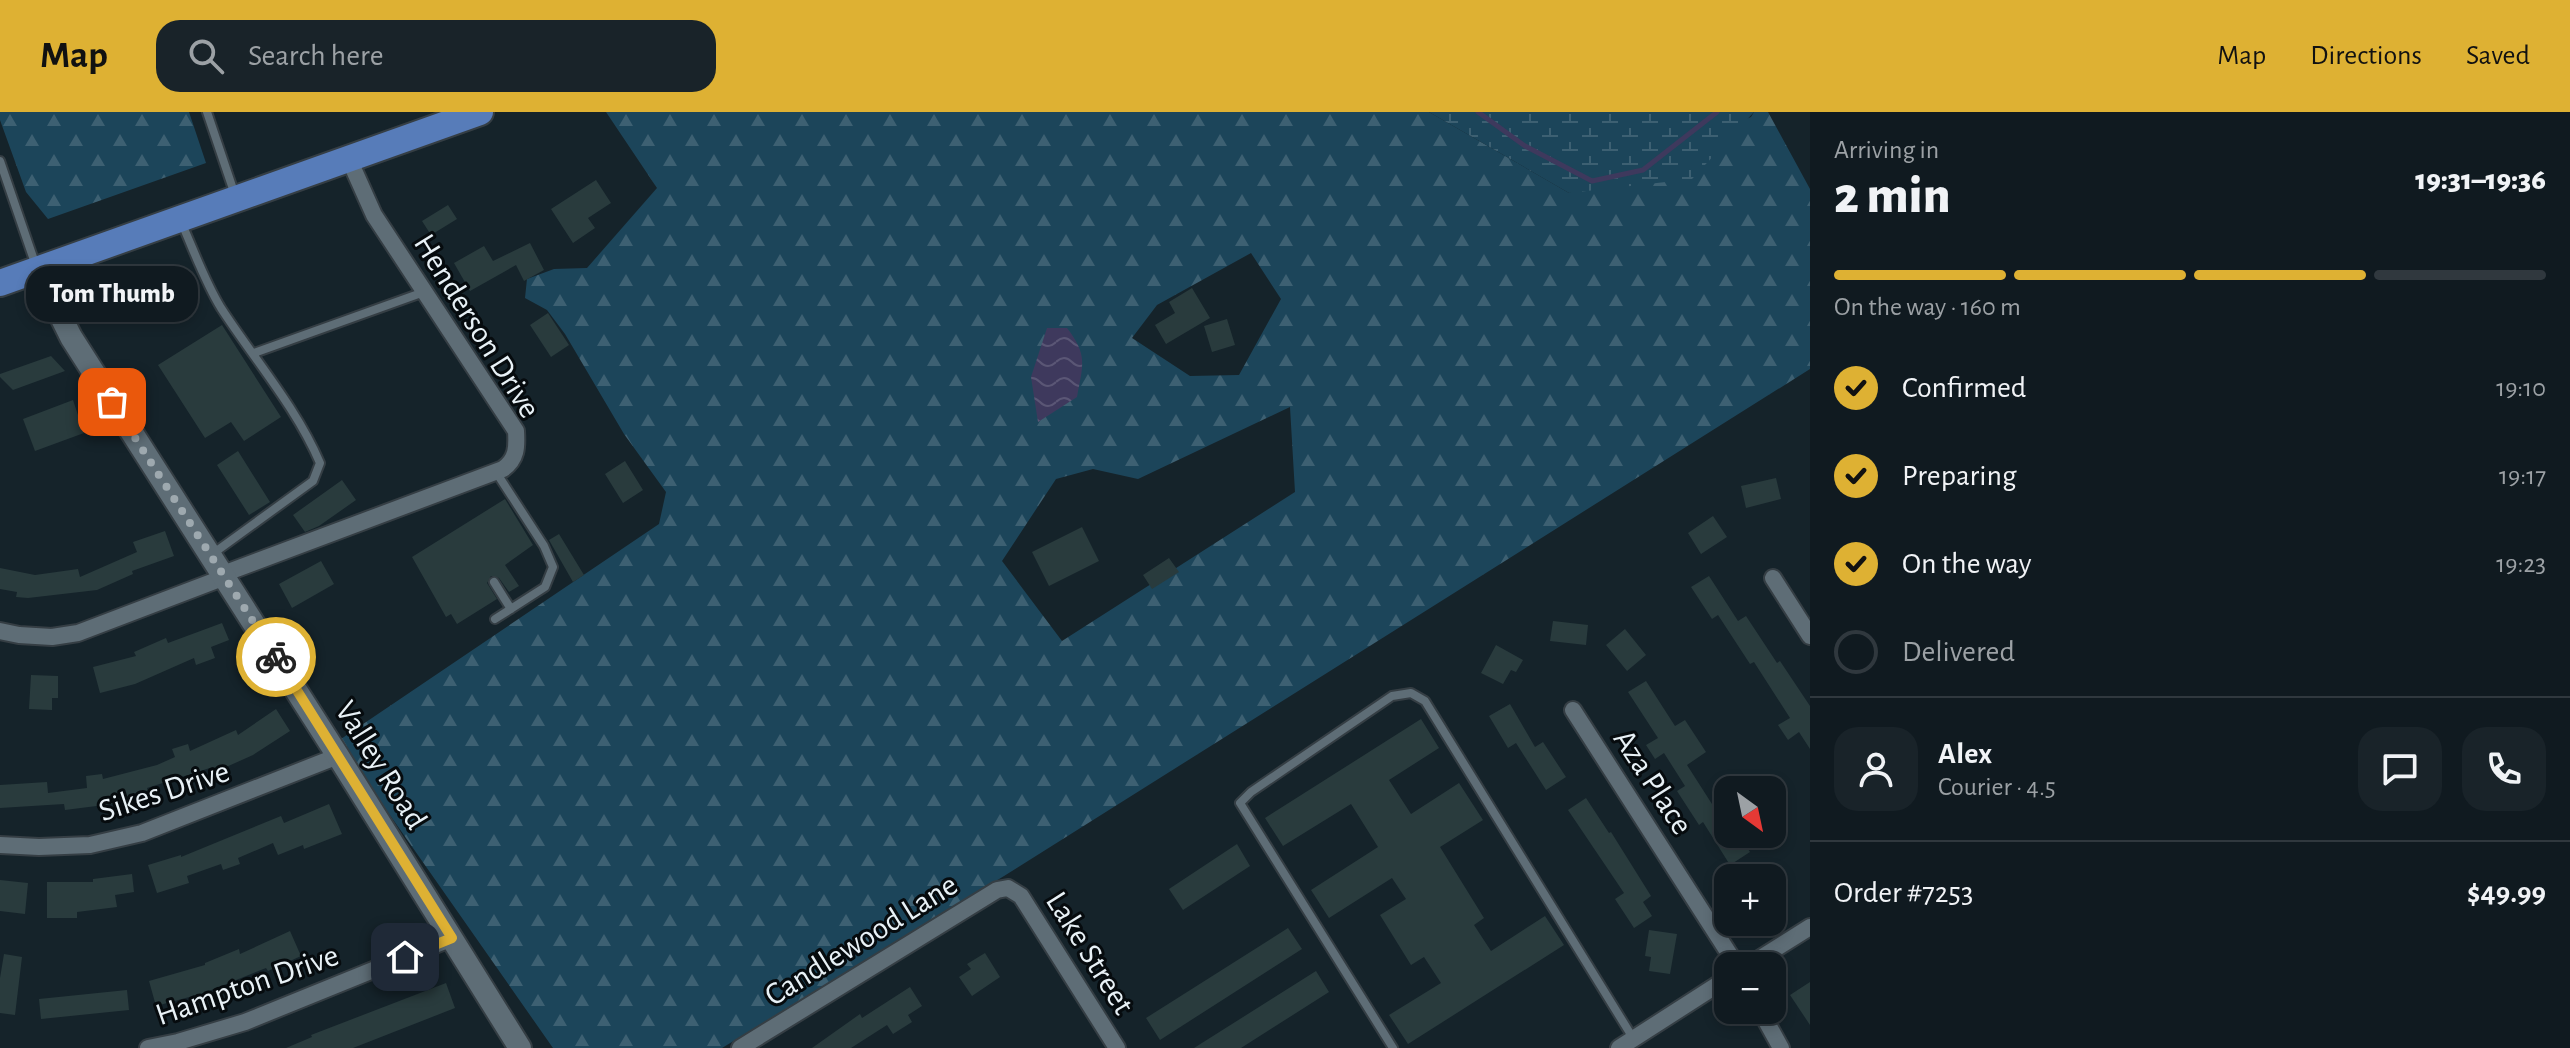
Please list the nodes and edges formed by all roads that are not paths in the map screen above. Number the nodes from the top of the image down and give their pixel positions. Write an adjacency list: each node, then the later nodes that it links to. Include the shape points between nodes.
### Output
1 (207, 112): 5 (lane)
2 (480, 112): 3 (main road)
3 (349, 159): 5 (main road); 9 (street, Henderson Drive, via 374,215)
4 (0, 161): 7 (lane)
5 (236, 199): 6 (main road)
6 (180, 220): 7 (main road); 10 (lane, via 219,305)
7 (38, 270): 8 (main road); 12 (street, Valley Road, via 71,337)
8 (0, 283)
9 (424, 292): 10 (lane); 11 (street, Henderson Drive, via 516,431 513,459)
10 (254, 353): 12 (lane, via 320,463 313,481)
11 (496, 472): 12 (street); 15 (lane, via 553,567 545,587)
12 (220, 569): 17 (street, via 78,633 52,637); 20 (street, Valley Road)
13 (1773, 578): 18 (street)
14 (494, 582): 15 (lane)
15 (511, 609): 16 (lane)
16 (495, 619)
17 (0, 631)
18 (1810, 636)
19 (1573, 710): 25 (street, Aza Place)
20 (338, 756): 21 (street, Sikes Drive, via 142,833 90,845); 24 (street, Valley Road)
21 (0, 845)
22 (1014, 889): 32 (street, Candlewood Lane, via 997,890); 33 (street, Lake Street)
23 (1810, 927): 26 (street)
24 (452, 938): 30 (street, Hampton Drive, via 245,1022); 31 (street, Valley Road)
25 (1728, 952)
26 (1770, 952)
27 (1714, 987): 29 (street)
28 (1768, 1024): 35 (street)
29 (1626, 1043): 34 (lane, via 1425,701 1411,693 1392,696 1240,803)
30 (148, 1048)
31 (520, 1048)
32 (740, 1048)
33 (1117, 1048)
34 (1393, 1048)
35 (1781, 1048)

